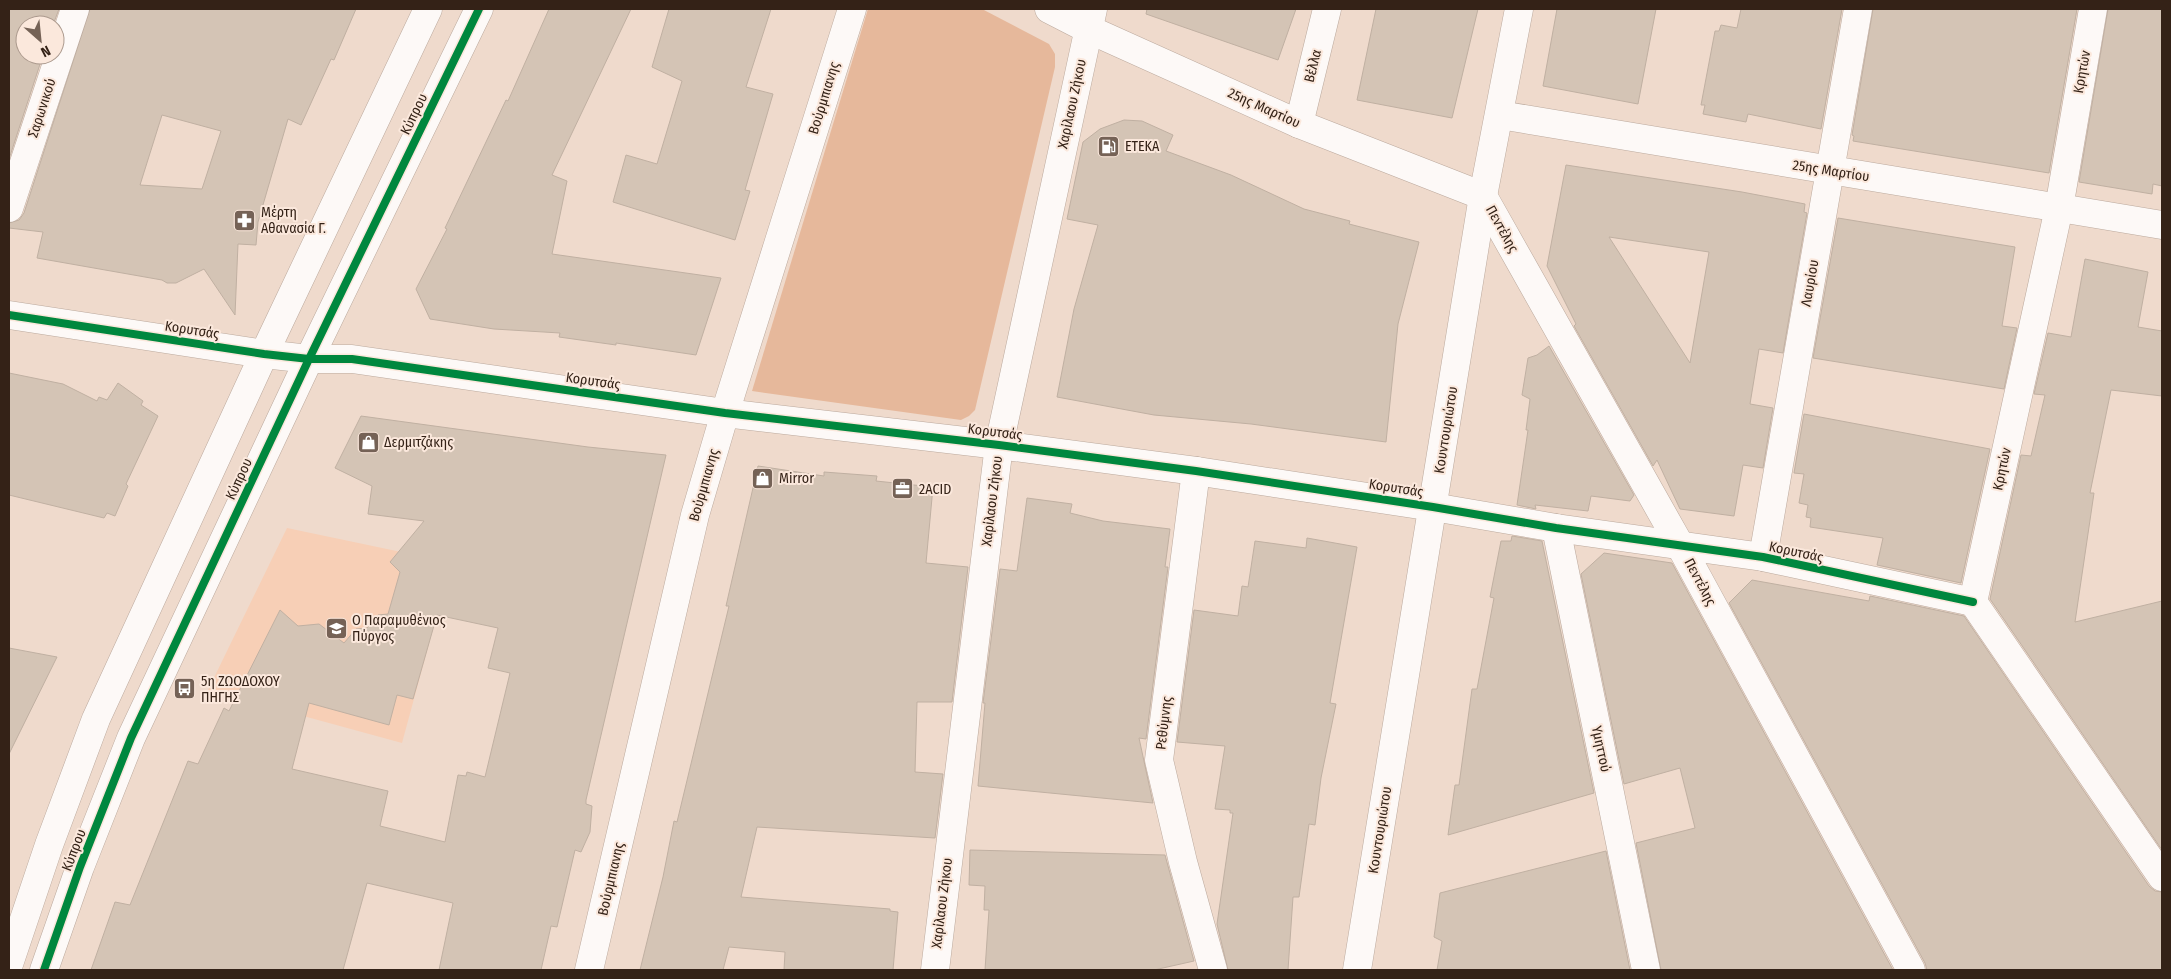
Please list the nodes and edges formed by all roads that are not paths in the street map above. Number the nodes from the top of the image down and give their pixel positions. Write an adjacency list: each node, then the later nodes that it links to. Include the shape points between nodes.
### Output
1 (75, 9): 15 (street, Σαρωνικού)
2 (428, 9): 19 (street, Κύπρου)
3 (479, 9): 20 (street, Κύπρου)
4 (852, 9): 21 (street, Βούρμπιανης)
5 (1049, 9): 10 (street, 25ης Μαρτίου)
6 (1327, 9): 12 (street, Βέλλα)
7 (1519, 9): 11 (street, Κουντουριώτου)
8 (1858, 9): 13 (street, Λαυρίου)
9 (2093, 9): 16 (street, Κρητών)
10 (1090, 19): 12 (street, 25ης Μαρτίου); 22 (street, Χαρίλαου Ζήκου)
11 (1500, 115): 13 (street, 25ης Μαρτίου); 14 (street, Κουντουριώτου)
12 (1299, 124): 14 (street, 25ης Μαρτίου)
13 (1829, 171): 16 (street, 25ης Μαρτίου); 27 (street, Λαυρίου)
14 (1483, 196): 24 (street, Κουντουριώτου); 26 (street, Πεντέλης)
15 (9, 208)
16 (2059, 208): 17 (street, 25ης Μαρτίου); 28 (street, Κρητών)
17 (2162, 225)
18 (9, 315): 19 (street, Κορυτσάς)
19 (264, 354): 20 (street, Κορυτσάς); 30 (street, Κύπρου, via 96,719)
20 (309, 359): 21 (street, Κορυτσάς, via 352,359); 31 (street, Κύπρου, via 130,738)
21 (725, 413): 22 (street, Κορυτσάς); 32 (street, Βούρμπιανης, via 695,515)
22 (999, 445): 23 (street, Κορυτσάς); 33 (street, Χαρίλαου Ζήκου)
23 (1196, 471): 24 (street, Κορυτσάς); 34 (street, Ρεθύμνης, via 1159,760)
24 (1433, 507): 25 (street, Κορυτσάς); 35 (street, Κουντουριώτου)
25 (1556, 528): 26 (street, Κορυτσάς); 36 (street, Υμηττού)
26 (1681, 547): 27 (street, Κορυτσάς); 37 (street, Πεντέλης)
27 (1763, 557): 28 (street, Κορυτσάς)
28 (1973, 602): 29 (street)
29 (2162, 877)
30 (9, 964)
31 (44, 970)
32 (589, 970)
33 (935, 970)
34 (1213, 970)
35 (1357, 970)
36 (1646, 970)
37 (1911, 970)

